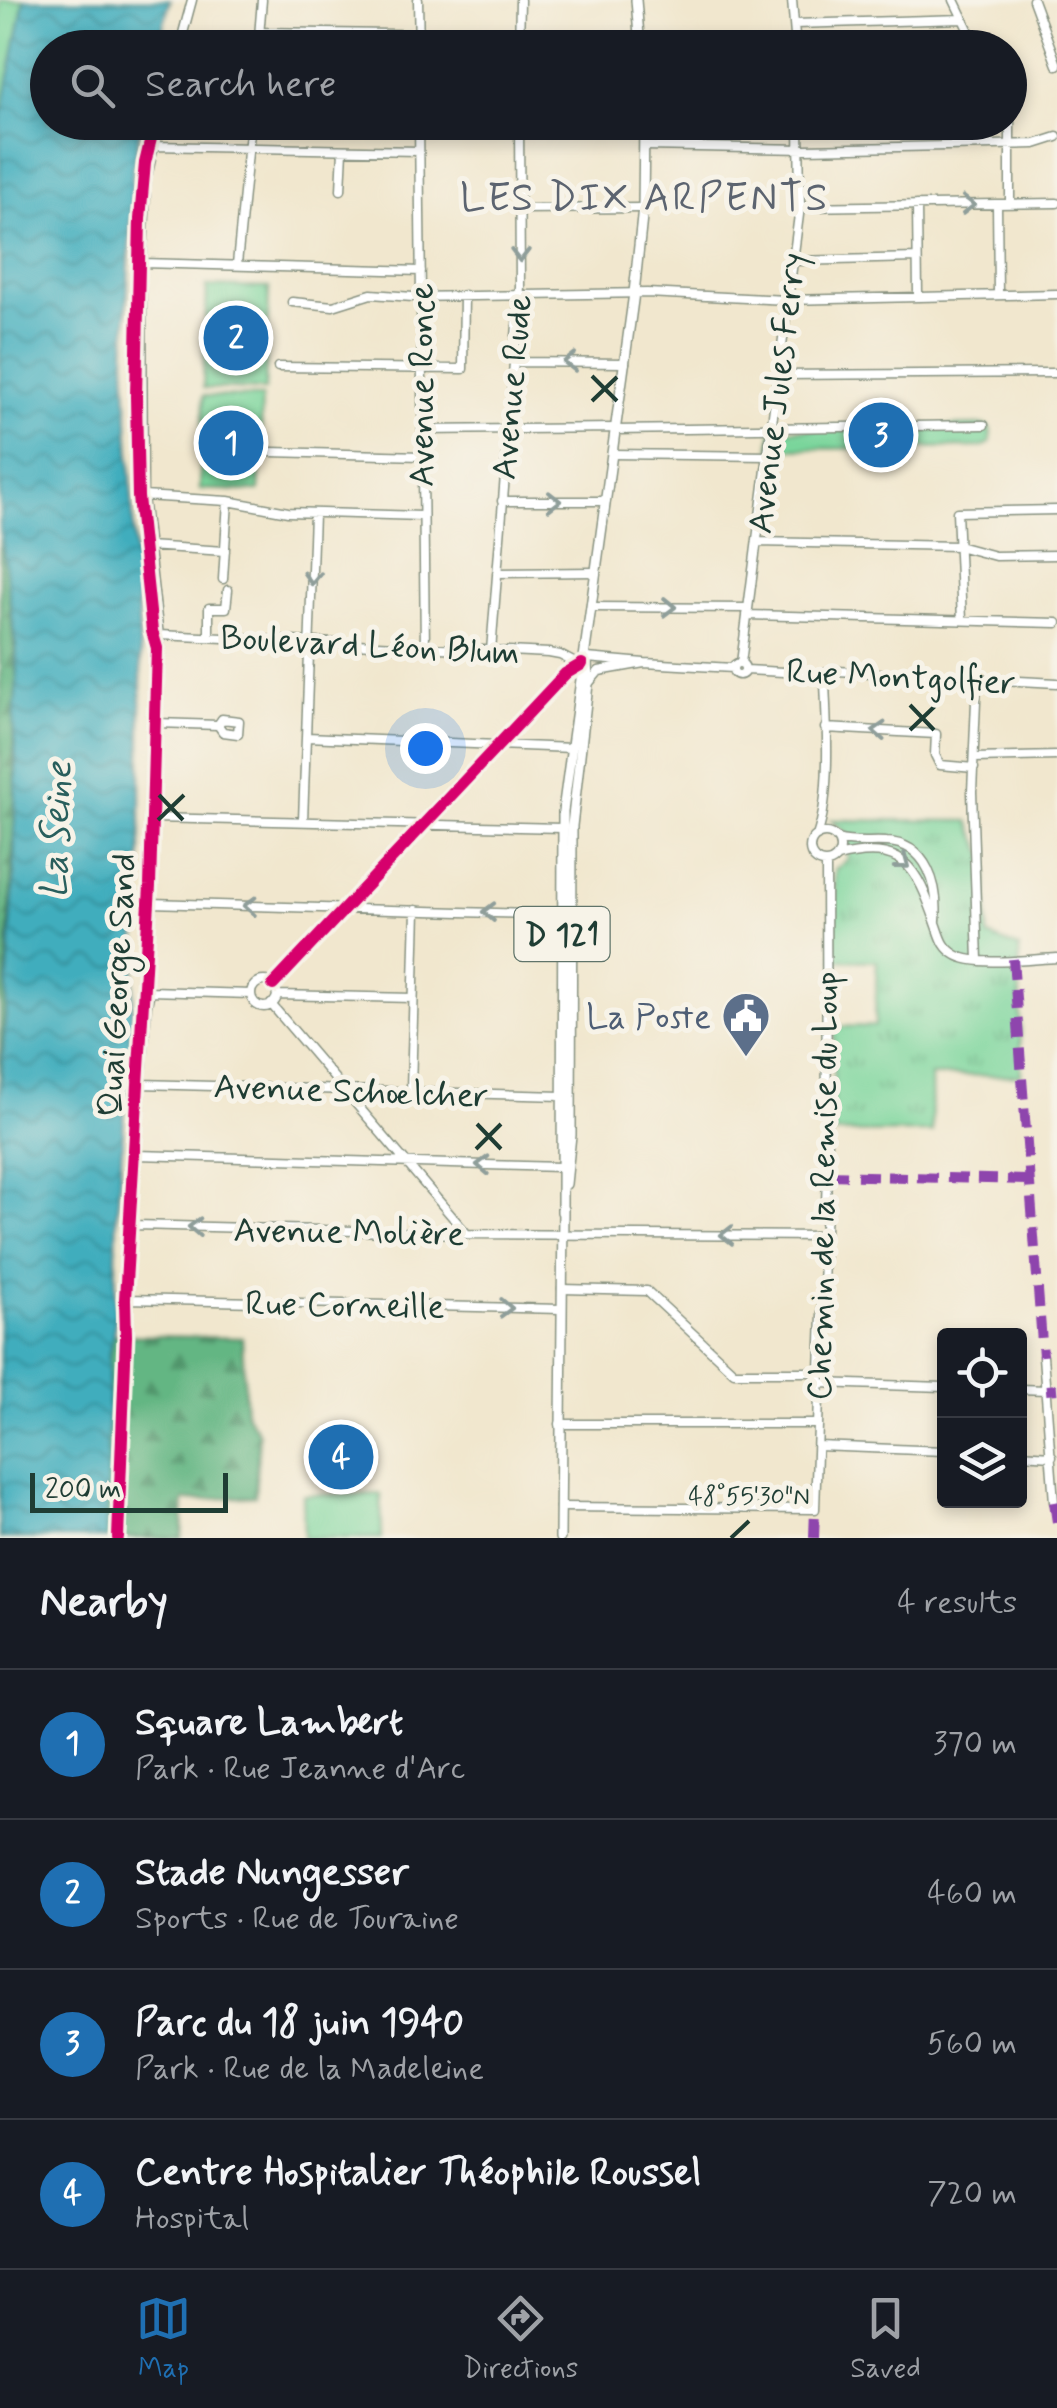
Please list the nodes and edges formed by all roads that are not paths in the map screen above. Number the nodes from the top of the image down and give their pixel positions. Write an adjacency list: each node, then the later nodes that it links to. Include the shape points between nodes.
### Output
1 (192, 0): 11 (street)
2 (262, 0): 12 (street)
3 (418, 0): 13 (street)
4 (520, 0): 14 (street)
5 (636, 0): 15 (main road)
6 (792, 0): 10 (street)
7 (954, 0): 9 (street)
8 (1034, 0): 18 (street)
9 (963, 18): 10 (street); 17 (street)
10 (794, 24): 16 (street)
11 (184, 30)
12 (259, 30)
13 (418, 30)
14 (519, 30)
15 (638, 30)
16 (794, 30)
17 (969, 30)
18 (1057, 64)
19 (1057, 137): 26 (street)
20 (154, 140): 27 (street, Quai George Sand)
21 (249, 140): 29 (street)
22 (418, 140): 32 (street, Avenue Ronce)
23 (519, 140): 39 (street, Avenue Rude)
24 (645, 140): 28 (main road, D 121)
25 (799, 140): 30 (street, Avenue Jules Ferry)
26 (1010, 143): 30 (street); 36 (street)
27 (153, 146): 29 (street); 43 (street, Quai George Sand)
28 (645, 146): 30 (street); 40 (main road, D 121)
29 (248, 148): 31 (street); 44 (street)
30 (799, 148): 38 (street, Avenue Jules Ferry)
31 (343, 150): 32 (street); 33 (street)
32 (418, 151): 45 (street, Avenue Ronce)
33 (341, 190)
34 (1057, 202): 36 (street)
35 (997, 204): 36 (street); 37 (street, one-way to 35); 47 (street)
36 (1010, 204)
37 (917, 205): 38 (street); 41 (street)
38 (800, 207): 42 (street, Avenue Jules Ferry)
39 (520, 208): 40 (street); 48 (street, Avenue Rude, one-way to 48)
40 (643, 208): 46 (main road, D 121)
41 (917, 258): 42 (street); 52 (street)
42 (794, 261): 53 (street, Avenue Jules Ferry)
43 (142, 263): 44 (street); 70 (street, Quai George Sand)
44 (237, 264): 45 (street)
45 (420, 271): 50 (street, Avenue Ronce)
46 (634, 293): 48 (street); 53 (street); 56 (main road, D 121)
47 (998, 293): 49 (street); 52 (street)
48 (520, 294): 51 (street); 55 (street, Avenue Rude)
49 (1057, 294)
50 (421, 295): 51 (street); 54 (street, via 370,294 333,306); 58 (street, Avenue Ronce)
51 (464, 295): 58 (street, via 464,369)
52 (918, 295): 53 (street)
53 (788, 300): 60 (street, Avenue Jules Ferry)
54 (292, 302)
55 (514, 362): 56 (street, one-way to 55); 64 (street, Avenue Rude)
56 (624, 363): 62 (main road, D 121)
57 (278, 367): 58 (street)
58 (422, 369): 63 (street, Avenue Ronce)
59 (1057, 373): 60 (street)
60 (779, 375): 65 (street, Avenue Jules Ferry)
61 (984, 425): 65 (street)
62 (615, 429): 64 (street); 65 (street); 67 (main road, D 121)
63 (422, 430): 64 (street); 68 (street, Avenue Ronce)
64 (508, 430): 72 (street, Avenue Rude)
65 (772, 430): 69 (street, Avenue Jules Ferry)
66 (271, 452): 68 (street)
67 (612, 454): 69 (street); 73 (main road, D 121)
68 (422, 456): 76 (street, Avenue Ronce)
69 (768, 456): 77 (street, Avenue Jules Ferry)
70 (143, 496): 71 (street); 78 (street, Quai George Sand)
71 (228, 500): 75 (street); 80 (street)
72 (502, 501): 73 (street, one-way to 73); 83 (street, Avenue Rude)
73 (606, 501): 82 (main road, D 121)
74 (1057, 510): 79 (street, via 958,512)
75 (314, 514): 76 (street); 92 (street, one-way to 92)
76 (422, 516): 93 (street, Avenue Ronce)
77 (757, 542): 79 (street); 87 (street, Avenue Jules Ferry)
78 (147, 546): 80 (street); 90 (street, Quai George Sand)
79 (958, 546): 81 (street, via 995,556); 88 (street)
80 (225, 550): 84 (street)
81 (1057, 555)
82 (596, 572): 83 (street); 86 (main road, D 121)
83 (497, 573): 94 (street, Avenue Rude)
84 (223, 578)
85 (228, 590): 91 (street, via 226,608 210,608)
86 (591, 606): 87 (street, one-way to 87); 96 (main road, D 121)
87 (747, 611): 88 (street); 98 (street, Avenue Jules Ferry)
88 (962, 620): 89 (street)
89 (1057, 623)
90 (159, 634): 91 (street, Boulevard Léon Blum); 104 (street, Quai George Sand)
91 (209, 636): 92 (street, Boulevard Léon Blum)
92 (310, 642): 93 (street, Boulevard Léon Blum); 107 (street)
93 (425, 648): 94 (street, Boulevard Léon Blum)
94 (491, 651): 95 (street, Boulevard Léon Blum)
95 (560, 655): 96 (street, Boulevard Léon Blum); 99 (street)
96 (583, 661): 97 (street, Rue Montgolfier); 99 (street); 103 (main road, D 121); 109 (main road, D 121)
97 (644, 662): 98 (street, Rue Montgolfier); 103 (street, Rue Montgolfier, via 599,671)
98 (740, 667): 100 (street, Rue Montgolfier)
99 (566, 674): 108 (street)
100 (820, 674): 101 (street, Rue Montgolfier); 106 (street)
101 (977, 679): 102 (street, Rue Montgolfier); 111 (street)
102 (1057, 683)
103 (588, 684): 141 (main road, D 121, via 572,826 571,1135)
104 (157, 722): 105 (street); 114 (street, Quai George Sand)
105 (218, 726)
106 (825, 728): 112 (street, one-way to 106, via 937,762 936,734); 113 (street)
107 (307, 736): 108 (street); 115 (street)
108 (500, 743): 109 (street); 116 (street)
109 (572, 748): 117 (main road, D 121)
110 (1057, 756): 111 (street)
111 (974, 758): 112 (street)
112 (974, 768): 128 (street)
113 (824, 810): 118 (street); 119 (street)
114 (154, 818): 115 (street); 122 (street, Quai George Sand)
115 (303, 822): 116 (street)
116 (424, 825): 117 (street); 123 (street)
117 (562, 828): 125 (main road, D 121)
118 (818, 836): 119 (street); 121 (street, via 811,852)
119 (834, 837): 120 (street); 126 (street, via 894,842 917,854 934,882)
120 (837, 857): 121 (street); 126 (street, one-way to 126, via 884,852 901,858 917,874)
121 (826, 863): 145 (street, Chemin de la Remise du Loup)
122 (151, 903): 123 (street, one-way to 122); 130 (street, Quai George Sand)
123 (347, 907): 124 (street); 129 (street)
124 (416, 910): 125 (street, one-way to 124); 132 (street)
125 (562, 914): 137 (main road, D 121)
126 (936, 922): 128 (street, via 946,947)
127 (1057, 958): 128 (street)
128 (978, 960)
129 (275, 990): 131 (street, via 260,982); 132 (street); 133 (street)
130 (150, 992): 131 (street); 134 (street, Quai George Sand)
131 (251, 994): 133 (street, via 257,1005)
132 (413, 998): 136 (street)
133 (272, 1004): 135 (street)
134 (141, 1084): 135 (street, Avenue Schœlcher); 138 (street, Quai George Sand)
135 (345, 1088): 136 (street, Avenue Schœlcher); 139 (street)
136 (412, 1090): 137 (street, Avenue Schœlcher)
137 (562, 1096): 140 (main road, D 121)
138 (136, 1155): 139 (street); 142 (street, Quai George Sand)
139 (406, 1162): 140 (street, one-way to 139); 143 (street)
140 (560, 1167): 141 (main road, D 121)
141 (562, 1212): 144 (main road, D 121)
142 (136, 1225): 143 (street, Avenue Molière, one-way to 142); 147 (street, Quai George Sand)
143 (467, 1234): 144 (street, Avenue Molière)
144 (562, 1235): 145 (street, Avenue Molière, one-way to 144); 146 (main road, D 121)
145 (824, 1236): 151 (street, Chemin de la Remise du Loup)
146 (562, 1290): 148 (main road, D 121); 151 (street, via 647,1291 734,1372)
147 (128, 1299): 148 (street, Rue Corneille, one-way to 148); 149 (street, Quai George Sand)
148 (561, 1310): 156 (main road, D 121)
149 (126, 1336)
150 (1043, 1356): 155 (street)
151 (820, 1372): 152 (street, Chemin de la Remise du Loup)
152 (819, 1383): 153 (street); 157 (street, Chemin de la Remise du Loup)
153 (937, 1387)
154 (1027, 1389): 155 (street)
155 (1046, 1390): 161 (street)
156 (560, 1424): 157 (street); 163 (main road, D 121)
157 (818, 1424): 158 (street, Chemin de la Remise du Loup)
158 (818, 1446): 159 (street); 163 (street, Chemin de la Remise du Loup, via 815,1509)
159 (937, 1452)
160 (1027, 1454): 161 (street)
161 (1052, 1456): 162 (street)
162 (1054, 1502)
163 (560, 1507): 164 (main road, D 121)
164 (560, 1538)

